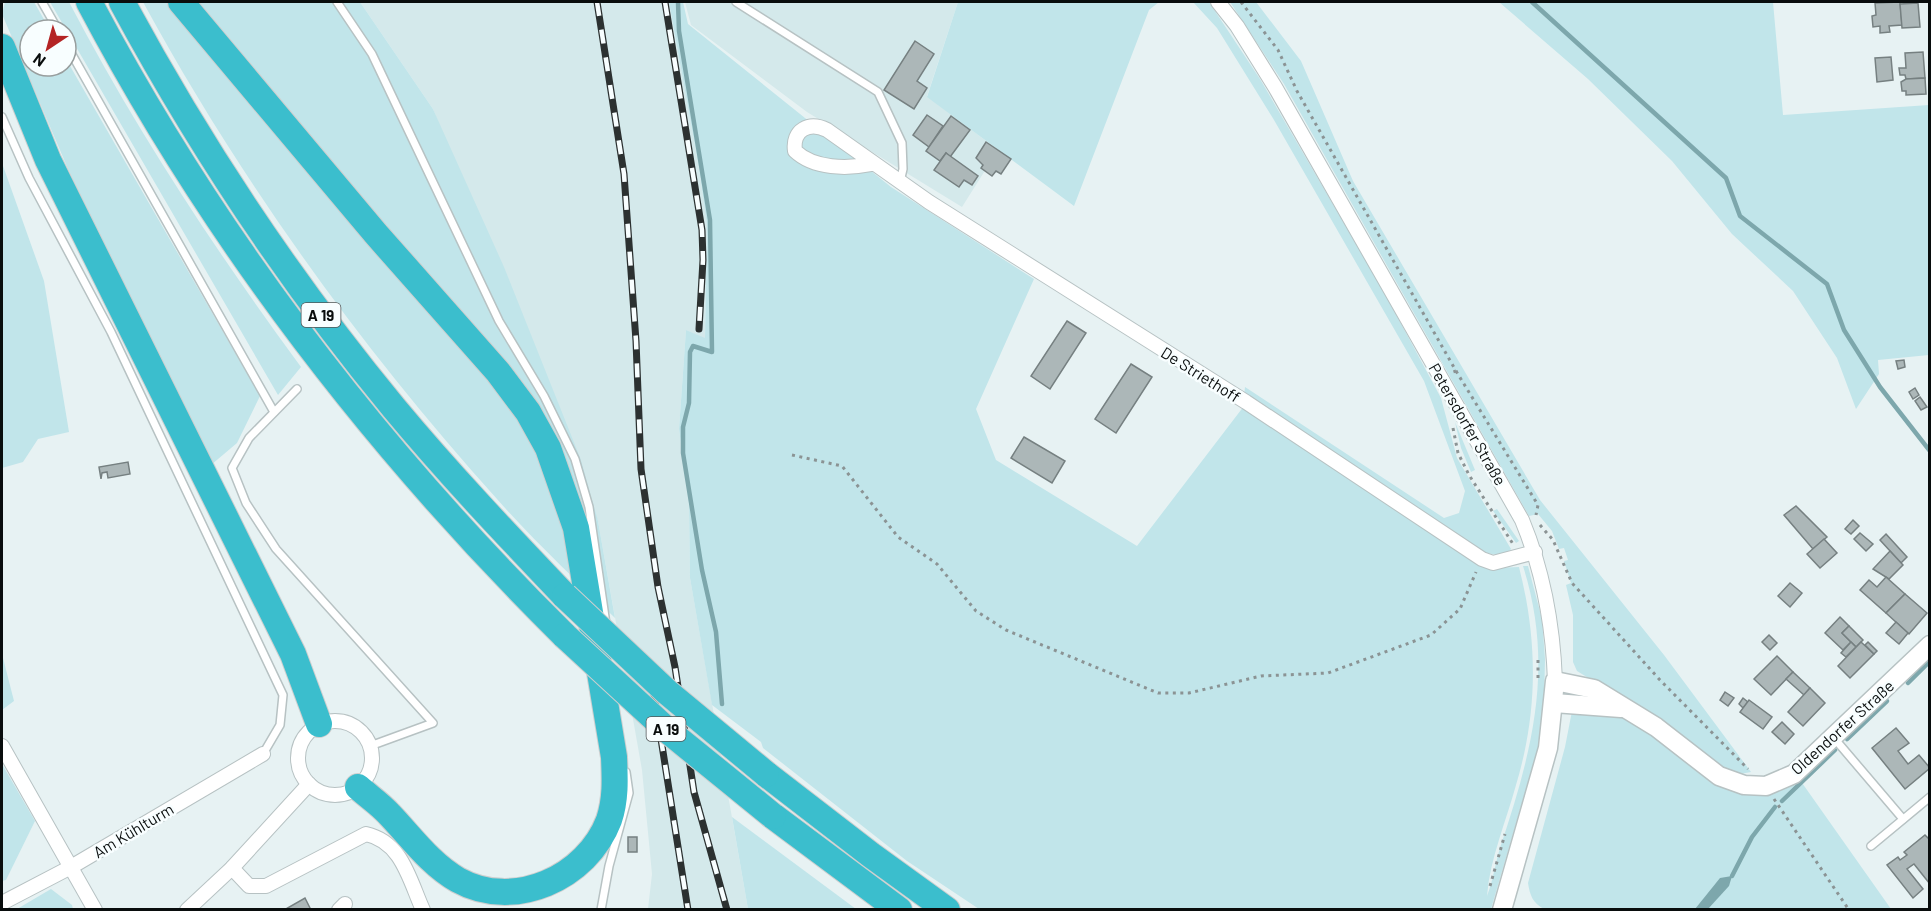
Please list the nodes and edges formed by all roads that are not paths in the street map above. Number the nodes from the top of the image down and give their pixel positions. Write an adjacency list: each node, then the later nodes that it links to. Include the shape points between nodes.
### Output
1 (42, 2): 8 (lane)
2 (89, 2): 43 (highway, A 19, bridge, via 193,181 288,320 434,499 565,636 667,730 773,816)
3 (122, 2): 44 (highway, A 19, bridge, via 243,205 341,342 449,472 565,596 667,692 766,774)
4 (181, 2): 31 (highway, via 498,372 528,412 548,448 576,528 614,757 616,790 609,820 594,848 575,868 550,883 520,891 491,892 437,867 387,811)
5 (337, 2): 18 (lane, via 372,54 499,321 544,396 575,459 589,507)
6 (736, 2): 13 (lane, via 878,92 902,143)
7 (1218, 2): 16 (street, Petersdorfer Straße, via 1275,87 1509,495)
8 (51, 18)
9 (2, 47): 24 (highway, via 48,160 293,654)
10 (78, 65): 15 (lane)
11 (2, 117): 28 (lane, via 29,178 111,332 283,695 280,725)
12 (872, 164): 12 (street, De Striethoff, via 819,126 808,126 794,140 795,151 811,162 859,167); 13 (street, De Striethoff)
13 (900, 182): 16 (street, De Striethoff, via 1482,559 1493,562)
14 (297, 389): 15 (lane)
15 (274, 412): 27 (lane, via 249,438 232,468 246,503 306,585 433,723)
16 (1535, 552): 20 (street, Petersdorfer Straße, via 1547,599)
17 (1929, 645): 25 (street, Oldendorfer Straße)
18 (610, 656)
19 (612, 667): 21 (lane)
20 (1546, 680): 22 (street, Petersdorfer Straße); 23 (street, via 1594,690)
21 (615, 690)
22 (1554, 703): 23 (street); 37 (street, Petersdorfer Straße, via 1548,748)
23 (1622, 708): 25 (street, Oldendorfer Straße, via 1665,733 1719,776 1744,785 1766,786 1794,774)
24 (320, 724): 27 (street, via 332,721 355,727); 30 (street, via 310,731 299,751 302,774)
25 (1834, 738): 33 (lane)
26 (2, 746): 35 (street)
27 (370, 746): 31 (street, via 370,769)
28 (263, 754): 35 (street, Am Kühlturm)
29 (625, 759): 42 (lane, via 629,793)
30 (309, 784): 31 (street, via 338,795); 36 (street)
31 (358, 787)
32 (1929, 797): 33 (lane)
33 (1903, 819): 34 (lane)
34 (1871, 846)
35 (70, 867): 38 (street, Am Kühlturm); 39 (street)
36 (232, 868): 40 (street); 41 (street, via 249,886 266,886 366,834 381,837 395,848)
37 (1509, 890): 45 (street, Petersdorfer Straße); 46 (street, Petersdorfer Straße)
38 (2, 903)
39 (94, 909)
40 (187, 909)
41 (423, 909)
42 (601, 909)
43 (899, 909)
44 (947, 909)
45 (1502, 909)
46 (1511, 909)

